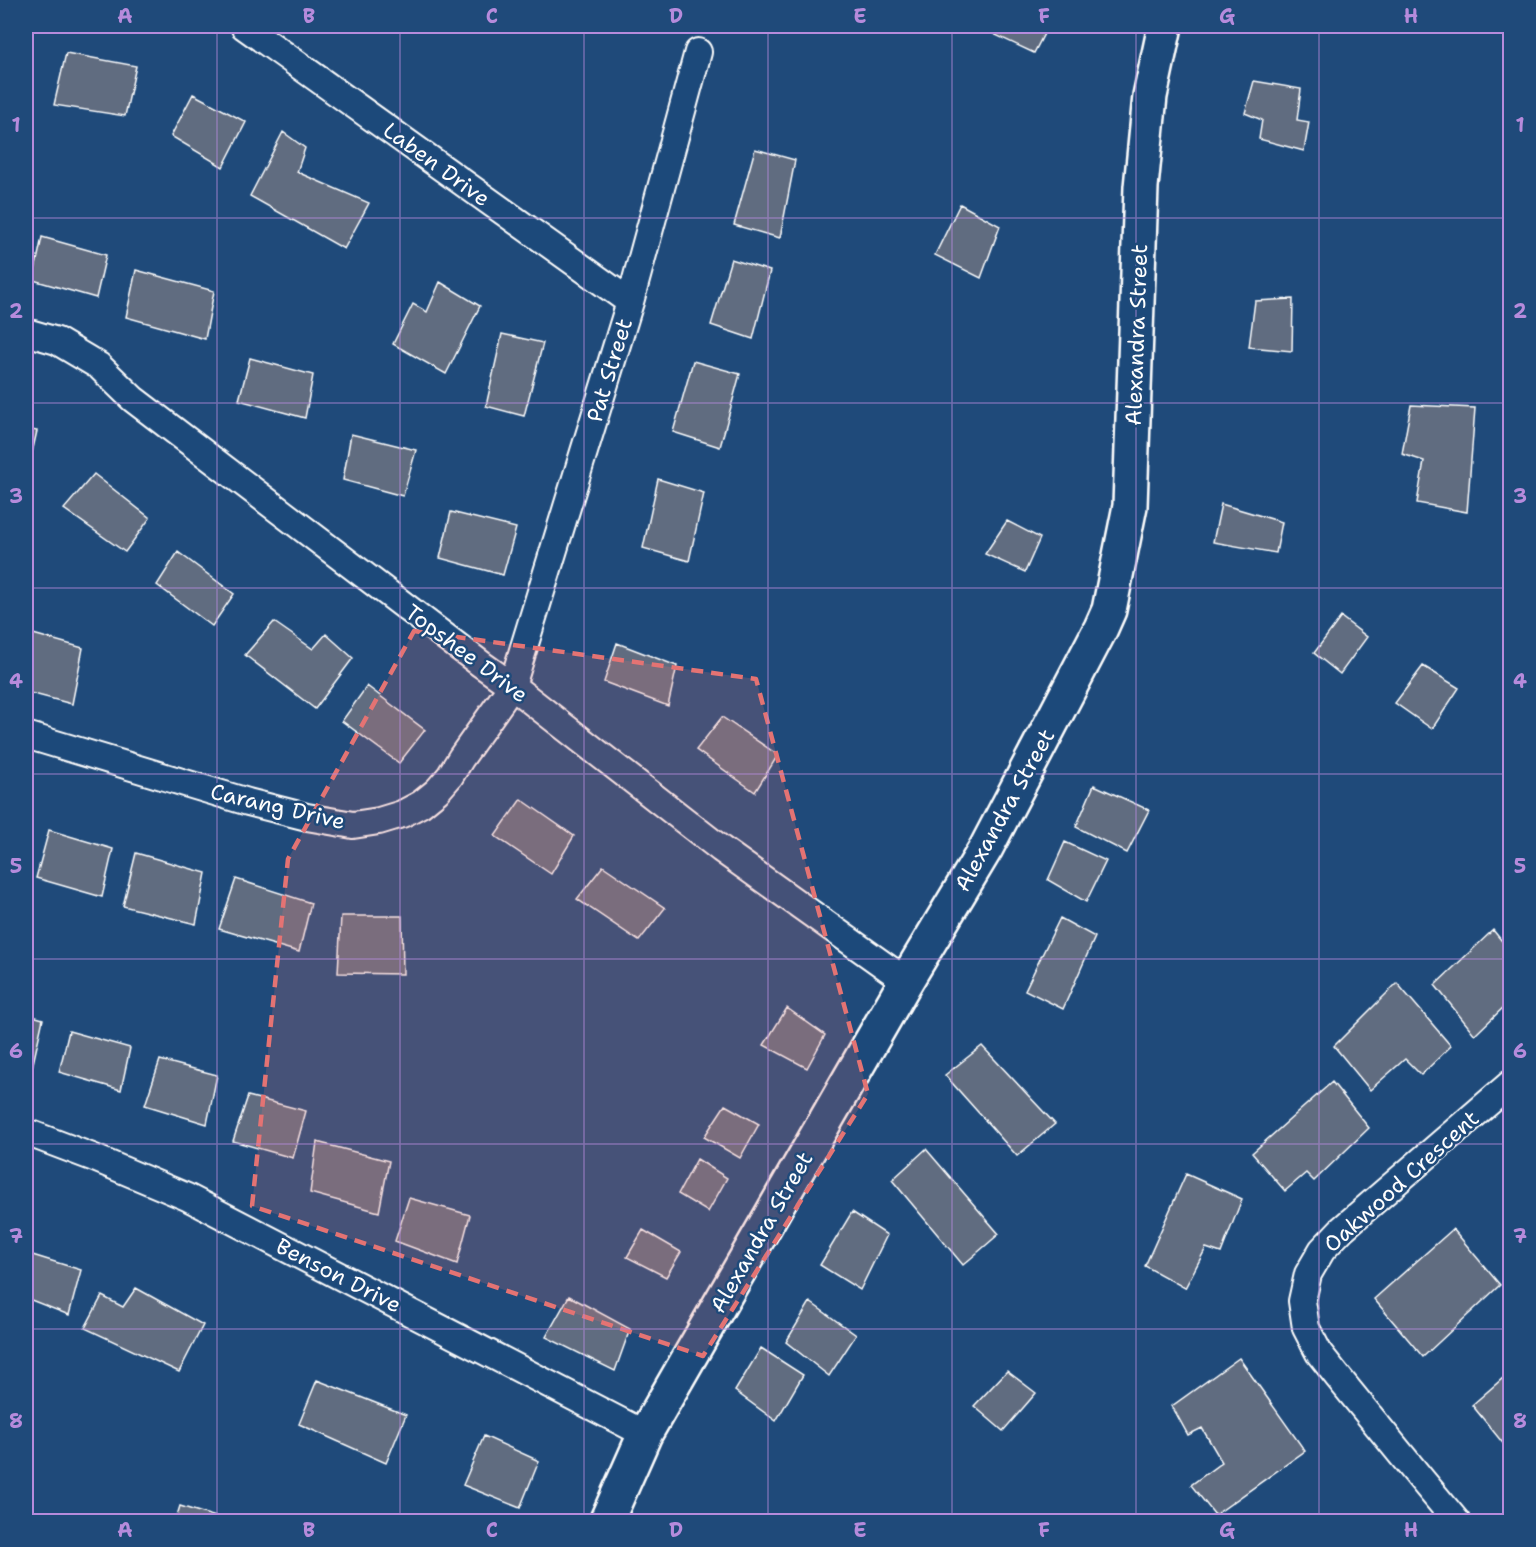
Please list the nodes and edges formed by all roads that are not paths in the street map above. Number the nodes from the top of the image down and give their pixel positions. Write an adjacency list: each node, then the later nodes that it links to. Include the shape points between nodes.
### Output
1 (244, 26): 4 (street, Laben Drive)
2 (1165, 26): 8 (main road, Alexandra Street, via 1150,96 1140,188 1130,506 1109,610 986,848)
3 (699, 52): 4 (street, Pat Street)
4 (630, 302): 6 (street, Pat Street)
5 (26, 332): 6 (street, Topshee Drive, via 57,341 99,366 133,399)
6 (512, 686): 7 (street, Carang Drive, via 437,791 407,812 366,824 326,821 248,802); 8 (street, Topshee Drive, via 722,849)
7 (26, 735)
8 (906, 981): 11 (main road, Alexandra Street)
9 (1510, 1084): 13 (street, Oakwood Crescent, via 1342,1229 1308,1274 1302,1301 1306,1328 1319,1353)
10 (26, 1132): 11 (street, Benson Drive, via 187,1197)
11 (645, 1434): 12 (main road, Alexandra Street)
12 (606, 1521)
13 (1457, 1521)

